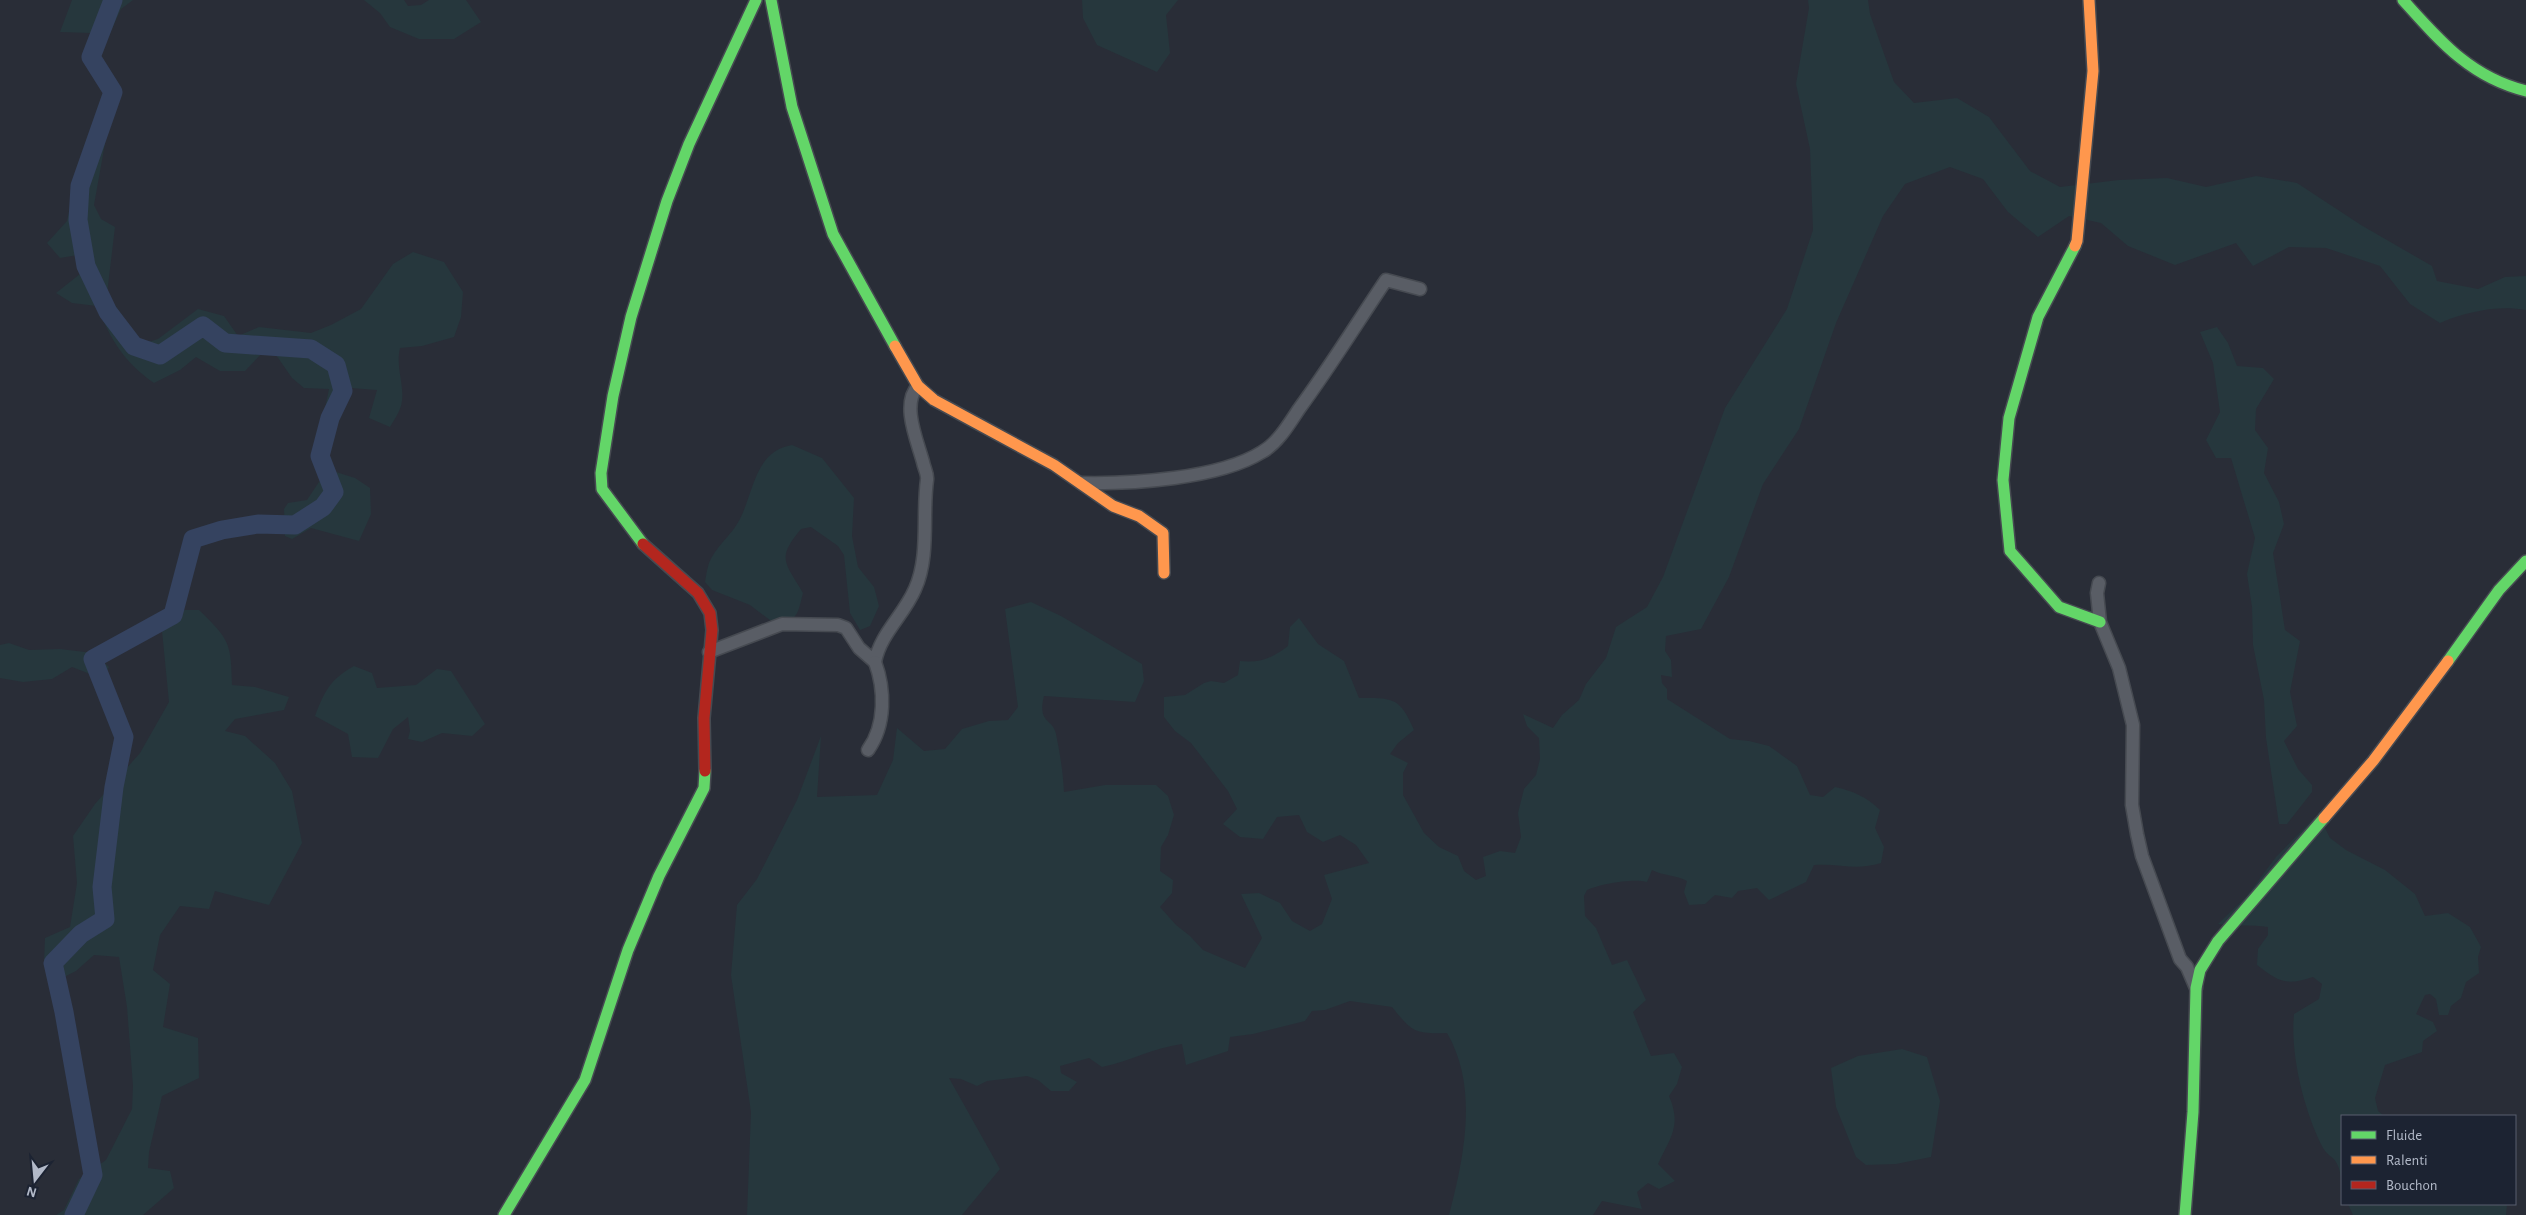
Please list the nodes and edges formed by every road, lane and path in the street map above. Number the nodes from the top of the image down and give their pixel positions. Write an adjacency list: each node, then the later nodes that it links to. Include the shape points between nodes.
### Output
1 (756, 0): 13 (street, via 696,128 659,223 622,358 601,473 602,489 640,540 706,603 712,630)
2 (770, 0): 7 (street, via 792,108 833,234)
3 (2089, 0): 12 (street, via 2093,71 2077,241 2038,317 2009,418 2003,480 2010,551 2059,607)
4 (2403, 0): 5 (street, via 2474,72)
5 (2526, 91)
6 (1420, 289): 8 (street, via 1386,280 1326,373 1264,452 1212,470 1162,480 1122,484)
7 (918, 386): 8 (street, via 934,400); 14 (street, via 910,400 927,475 922,562 916,588 877,650)
8 (1081, 483): 10 (street, via 1113,506 1138,516 1163,533)
9 (2526, 562): 16 (street, via 2472,625 2434,683 2373,761 2218,941 2200,970)
10 (1164, 573)
11 (2099, 583): 12 (street)
12 (2100, 622): 16 (street, via 2119,668 2133,725 2132,805 2142,856 2180,959 2187,966)
13 (709, 652): 14 (street, via 782,624 838,625 846,628); 17 (street, via 704,718 704,788 663,868 628,950 585,1080)
14 (875, 662): 15 (street, via 882,693 879,729)
15 (868, 750)
16 (2196, 988): 18 (street, via 2193,1112)
17 (504, 1215)
18 (2185, 1215)

